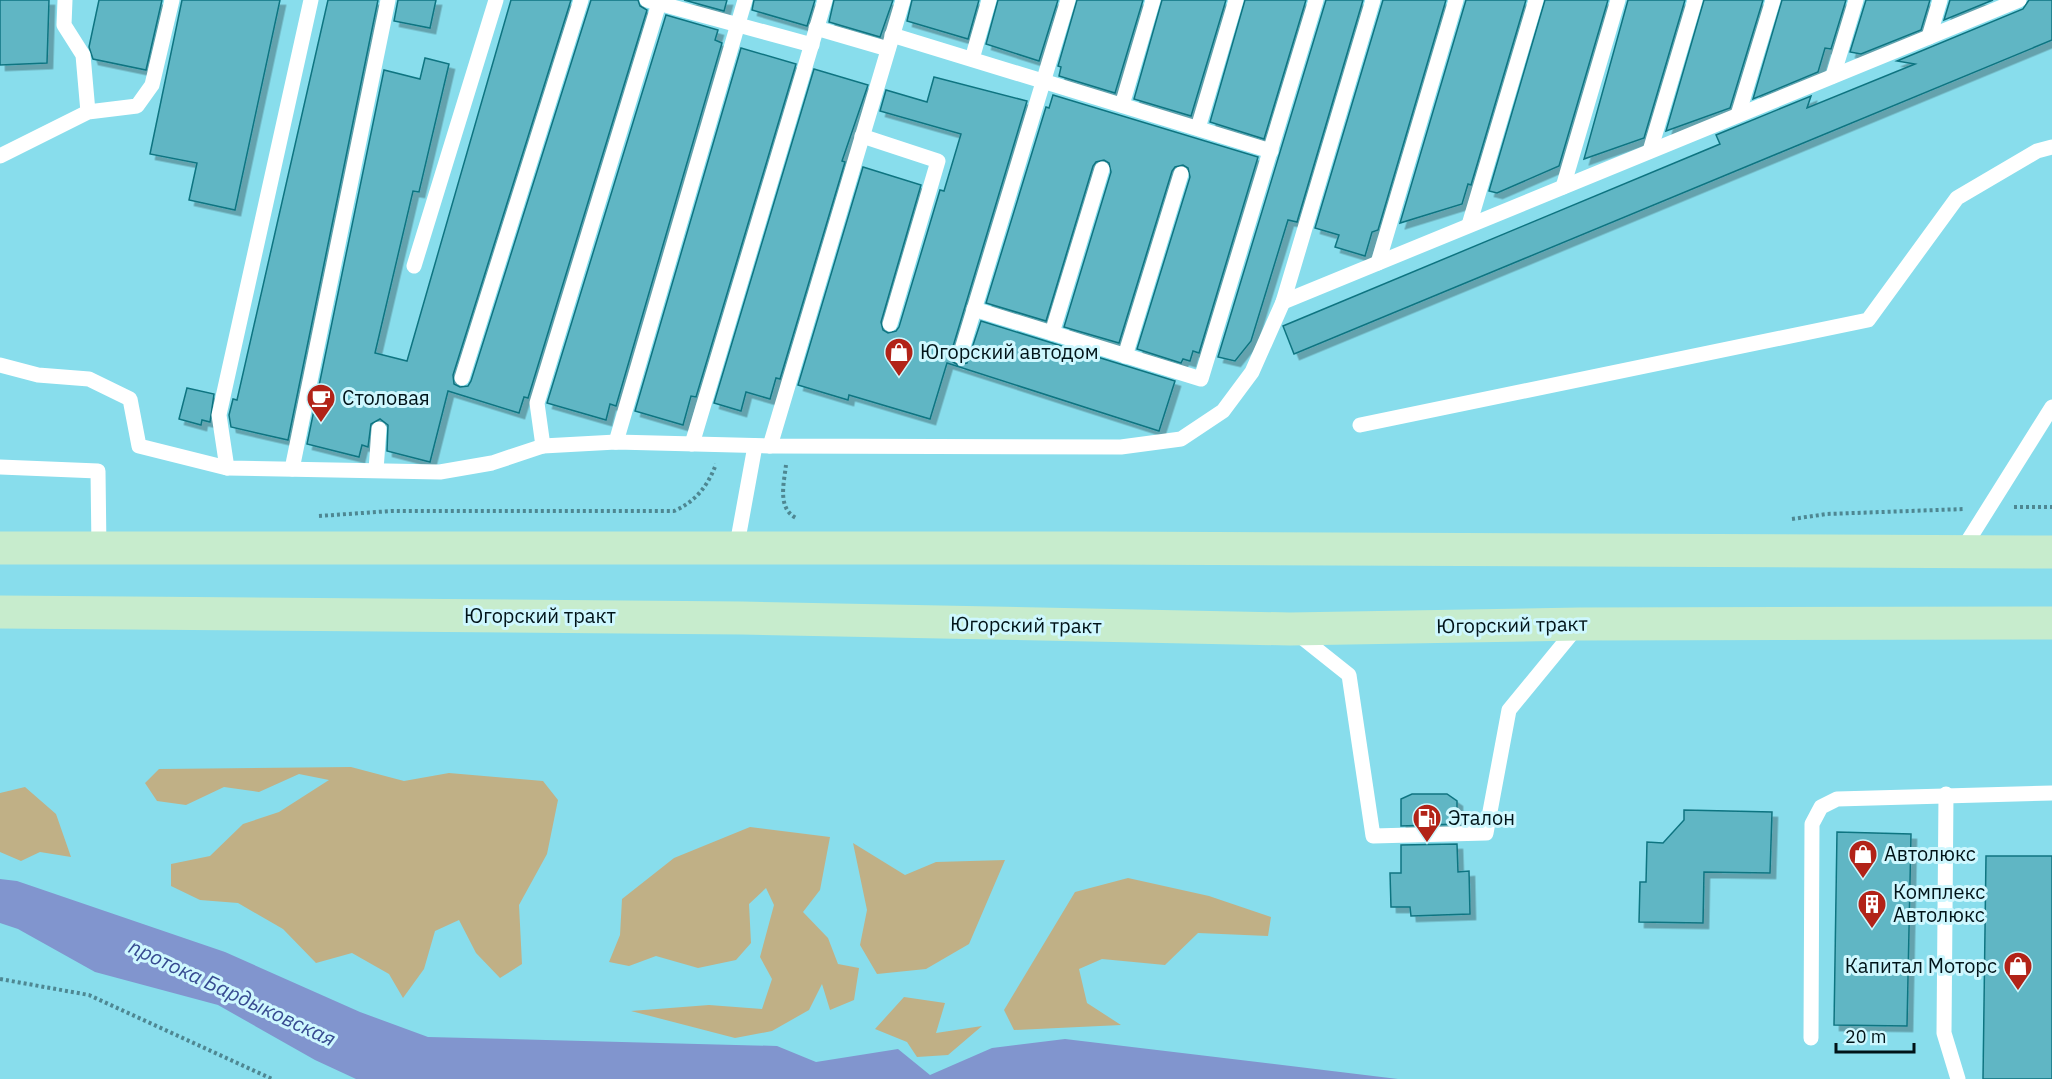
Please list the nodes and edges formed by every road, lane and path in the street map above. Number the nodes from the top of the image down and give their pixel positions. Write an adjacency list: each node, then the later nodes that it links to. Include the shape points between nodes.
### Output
1 (65, 0): 34 (lane, via 64,25 83,54)
2 (172, 0): 34 (lane, via 152,85 136,106)
3 (311, 0): 65 (lane, via 219,415)
4 (388, 0): 66 (lane)
5 (496, 0): 47 (lane)
6 (580, 0): 55 (lane)
7 (745, 0): 25 (lane)
8 (825, 0): 26 (lane)
9 (903, 0): 28 (lane)
10 (989, 0): 30 (lane)
11 (1068, 0): 32 (lane)
12 (1153, 0): 33 (lane)
13 (1236, 0): 36 (lane)
14 (1316, 0): 39 (lane)
15 (1373, 0): 48 (lane)
16 (1456, 0): 46 (lane)
17 (1536, 0): 45 (lane)
18 (1618, 0): 44 (lane)
19 (1695, 0): 40 (lane)
20 (1773, 0): 35 (lane)
21 (1856, 0): 31 (lane)
22 (1940, 0): 27 (lane)
23 (2019, 0): 27 (lane)
24 (655, 1): 25 (lane); 62 (lane, via 537,403)
25 (738, 24): 29 (lane); 59 (lane)
26 (816, 28): 28 (lane); 29 (lane)
27 (1929, 37): 31 (lane)
28 (890, 42): 30 (lane); 37 (lane)
29 (812, 45): 60 (lane)
30 (972, 59): 32 (lane)
31 (1833, 76): 35 (lane)
32 (1044, 81): 33 (lane); 49 (lane)
33 (1122, 105): 36 (lane)
34 (88, 112): 41 (lane)
35 (1738, 115): 40 (lane)
36 (1198, 128): 39 (lane)
37 (862, 136): 50 (lane, via 938,161); 63 (lane)
38 (2052, 147): 57 (lane, via 2037,151 1957,198 1868,320)
39 (1271, 151): 53 (lane, via 1201,379)
40 (1650, 151): 44 (lane)
41 (0, 156)
42 (1102, 169): 51 (lane)
43 (1181, 174): 53 (lane)
44 (1563, 187): 45 (lane)
45 (1469, 225): 46 (lane)
46 (1378, 263): 48 (lane)
47 (414, 266)
48 (1283, 302): 63 (lane, via 1252,372 1223,411 1181,439 1121,447)
49 (974, 309): 51 (lane); 52 (lane)
50 (890, 324)
51 (1052, 333): 53 (lane)
52 (960, 356)
53 (1125, 356)
54 (0, 365): 65 (lane, via 38,375 89,379 130,399 139,446)
55 (462, 378)
56 (2052, 407): 72 (lane)
57 (1360, 425)
58 (379, 429): 67 (lane)
59 (616, 442): 60 (lane); 62 (lane)
60 (692, 444): 61 (lane)
61 (722, 445): 63 (lane); 68 (path, via 703,489 689,504 674,512 391,511)
62 (543, 446): 67 (lane, via 492,463 440,472)
63 (762, 446): 71 (lane)
64 (0, 467): 70 (lane, via 98,471)
65 (227, 468): 66 (lane)
66 (292, 469): 67 (lane)
67 (376, 470)
68 (314, 516)
69 (0, 548): 70 (main road)
70 (99, 549): 71 (main road)
71 (736, 550): 72 (main road)
72 (1961, 552): 73 (main road)
73 (2052, 552)
74 (0, 612): 77 (main road, Югорский тракт, via 742,618)
75 (2052, 623): 76 (main road, Югорский тракт)
76 (1580, 624): 77 (main road, Югорский тракт); 77 (lane, via 1509,711 1486,833 1373,836 1349,675)
77 (1290, 629)
78 (2052, 793): 79 (lane)
79 (1946, 794): 81 (lane, via 1837,799 1821,807 1812,824); 83 (lane, via 1944,1033)
80 (0, 979): 82 (path, via 89,995)
81 (1811, 1038)
82 (272, 1079)
83 (1959, 1079)

